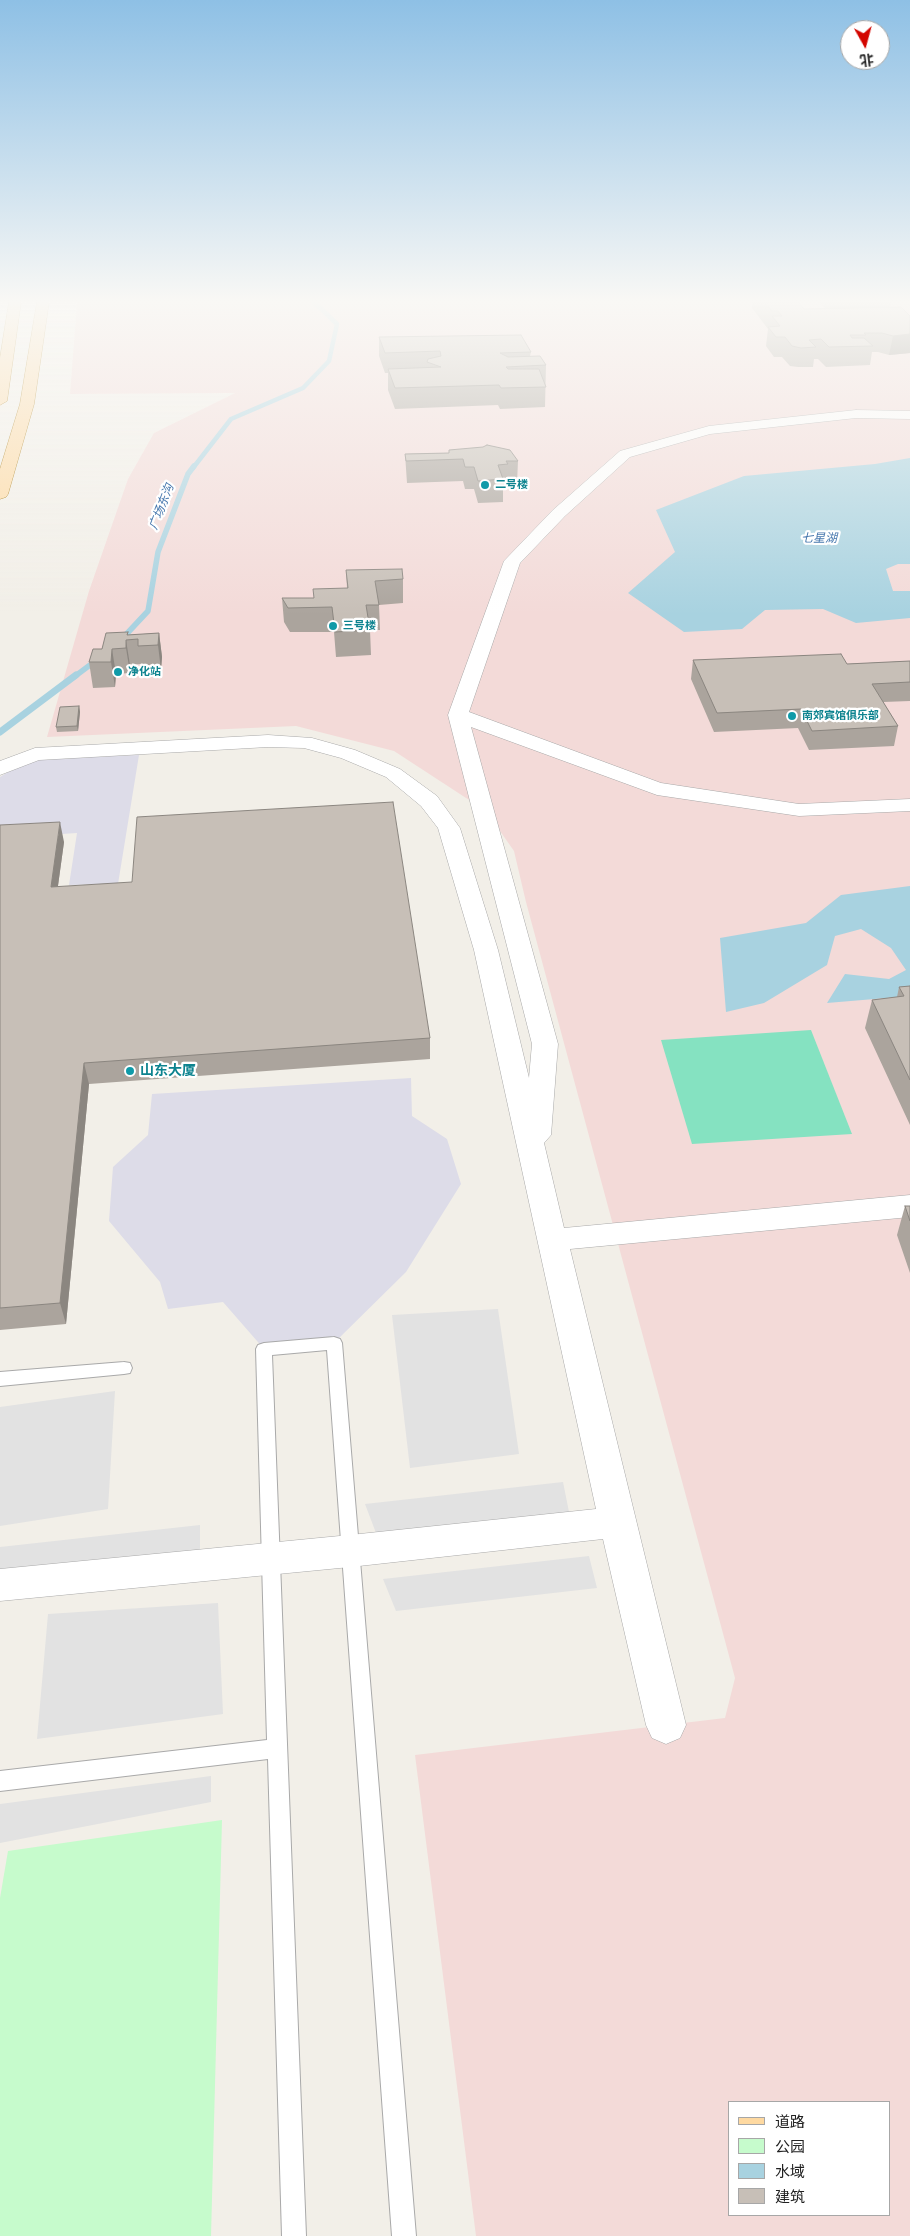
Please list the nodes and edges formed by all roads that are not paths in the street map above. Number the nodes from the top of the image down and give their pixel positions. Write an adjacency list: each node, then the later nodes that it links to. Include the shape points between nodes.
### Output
1 (26, 406): 3 (main road)
2 (910, 415): 4 (street, via 856,414 709,430 625,454 559,513 512,561)
3 (0, 494)
4 (458, 715): 6 (street, via 657,788 799,810); 7 (street, via 545,1044)
5 (0, 769): 7 (street, via 35,754 268,741 305,742 348,754 412,786 429,801 450,828 486,950)
6 (910, 804)
7 (535, 1162): 9 (street)
8 (910, 1206): 9 (street)
9 (553, 1240): 12 (street)
10 (124, 1368): 11 (lane)
11 (0, 1379)
12 (617, 1522): 13 (street); 16 (street)
13 (350, 1551): 14 (street); 14 (lane, via 334,1343 264,1349); 20 (lane)
14 (271, 1559): 15 (street); 17 (lane)
15 (0, 1585)
16 (666, 1725)
17 (278, 1748): 18 (lane); 19 (lane)
18 (0, 1781)
19 (294, 2236)
20 (404, 2236)

